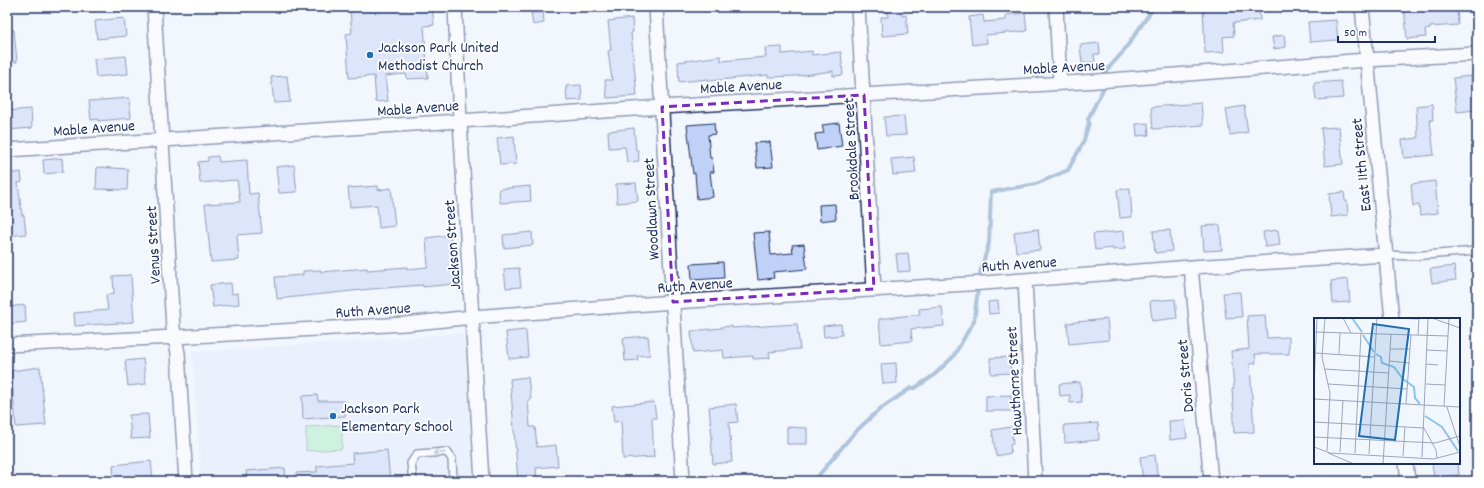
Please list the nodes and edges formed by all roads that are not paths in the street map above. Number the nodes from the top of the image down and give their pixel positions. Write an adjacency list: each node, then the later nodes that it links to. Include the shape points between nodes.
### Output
1 (154, 7): 13 (street, Venus Street)
2 (455, 7): 12 (street, Jackson Street)
3 (656, 7): 11 (street, Woodlawn Street)
4 (858, 7): 10 (street, Brookdale Street)
5 (1056, 7): 9 (street)
6 (1362, 7): 8 (street, East 11th Street)
7 (1477, 54): 8 (street, Mable Avenue)
8 (1366, 60): 9 (street, Mable Avenue); 16 (street, East 11th Street)
9 (1060, 83): 10 (street, Mable Avenue)
10 (864, 95): 11 (street, Mable Avenue); 19 (street, Brookdale Street)
11 (662, 107): 12 (street, Mable Avenue); 20 (street, Woodlawn Street)
12 (460, 121): 13 (street, Mable Avenue); 21 (street, Jackson Street)
13 (163, 140): 14 (street, Mable Avenue); 23 (street, Venus Street)
14 (7, 150)
15 (1477, 251): 16 (lane, via 1411,256)
16 (1386, 255): 17 (street, Ruth Avenue); 22 (street, East 11th Street)
17 (1191, 267): 18 (street, Ruth Avenue); 32 (street, Doris Street)
18 (1025, 280): 19 (street, Ruth Avenue); 31 (street, Hawthorne Street)
19 (874, 289): 20 (street, Ruth Avenue)
20 (672, 302): 21 (street, Ruth Avenue); 30 (street, Woodlawn Street)
21 (473, 317): 23 (street, Ruth Avenue, via 405,324); 29 (street, Jackson Street)
22 (1392, 318)
23 (175, 338): 24 (street, Ruth Avenue); 26 (street, Venus Street)
24 (7, 345)
25 (1406, 464): 33 (street)
26 (186, 481)
27 (412, 481): 28 (lane, one-way to 27, via 452,459 446,452 417,454 411,462)
28 (454, 481)
29 (482, 481)
30 (683, 481)
31 (1035, 481)
32 (1211, 481)
33 (1408, 481)

